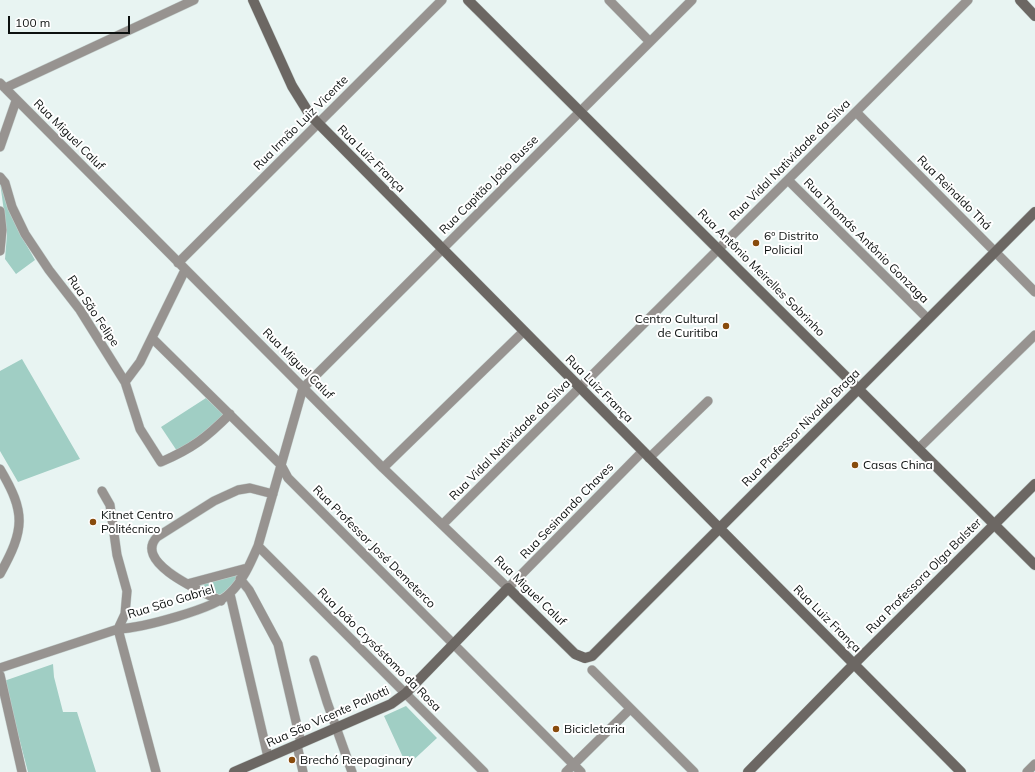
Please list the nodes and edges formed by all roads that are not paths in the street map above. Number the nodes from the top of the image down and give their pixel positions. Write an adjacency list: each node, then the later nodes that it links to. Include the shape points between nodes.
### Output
1 (194, 0): 11 (street)
2 (253, 0): 15 (main road, Rua Luiz França, via 297,97)
3 (442, 0): 15 (street, Rua Irmão Luiz Vicente)
4 (468, 0): 13 (main road, Rua Antônio Meirelles Sobrinho)
5 (609, 0): 10 (street)
6 (692, 0): 10 (street, Rua Capitão João Busse)
7 (968, 0): 14 (street, Rua Vidal Natividade da Silva)
8 (1020, 0): 9 (main road)
9 (1035, 16)
10 (650, 42): 13 (street, Rua Capitão João Busse)
11 (3, 86): 12 (street, Rua Miguel Caluf)
12 (16, 101): 16 (street); 25 (street, Rua Miguel Caluf)
13 (580, 112): 21 (street, Rua Capitão João Busse); 22 (main road, Rua Antônio Meirelles Sobrinho)
14 (856, 112): 18 (street, Rua Vidal Natividade da Silva); 24 (street, Rua Reinaldo Thá)
15 (318, 124): 21 (main road, Rua Luiz França); 25 (street, Rua Irmão Luiz Vicente)
16 (0, 147)
17 (0, 177): 32 (street, Rua São Felipe, via 25,234 76,304)
18 (788, 180): 22 (street, Rua Vidal Natividade da Silva); 28 (street, Rua Thomás Antônio Gonzaga)
19 (0, 211): 23 (street)
20 (1035, 212): 24 (main road, Rua Professor Nivaldo Braga)
21 (442, 249): 29 (main road, Rua Luiz França); 33 (street, Rua Capitão João Busse)
22 (718, 250): 34 (street, Rua Vidal Natividade da Silva); 35 (main road, Rua Antônio Meirelles Sobrinho)
23 (0, 251)
24 (995, 252): 27 (street, Rua Reinaldo Thá); 28 (main road, Rua Professor Nivaldo Braga)
25 (178, 263): 26 (street, Rua Miguel Caluf)
26 (185, 270): 31 (street); 33 (street, Rua Miguel Caluf)
27 (1035, 292)
28 (928, 320): 35 (main road, Rua Professor Nivaldo Braga)
29 (524, 331): 34 (main road, Rua Luiz França); 41 (street)
30 (1035, 335): 38 (street)
31 (152, 338): 32 (street, via 137,368); 37 (street, Rua Professor José Demeterco)
32 (125, 382): 37 (street, Rua São Felipe, via 140,429 161,462 183,453 201,441)
33 (303, 388): 40 (street, Rua São Gabriel); 41 (street, Rua Miguel Caluf)
34 (580, 388): 39 (main road, Rua Luiz França); 46 (street, Rua Vidal Natividade da Silva)
35 (858, 389): 38 (main road, Rua Antônio Meirelles Sobrinho); 48 (main road, Rua Professor Nivaldo Braga)
36 (708, 401): 39 (street, Rua Sesinando Chaves)
37 (230, 414): 40 (street, Rua Professor José Demeterco)
38 (918, 449): 47 (main road, Rua Antônio Meirelles Sobrinho)
39 (646, 454): 48 (main road, Rua Luiz França); 55 (street, Rua Sesinando Chaves)
40 (282, 465): 45 (street, Rua São Gabriel); 59 (street, Rua Professor José Demeterco, via 288,478)
41 (383, 468): 46 (street, Rua Miguel Caluf)
42 (0, 469): 52 (street, via 18,502 20,521 12,549)
43 (1035, 484): 47 (main road, Rua Professora Olga Balster)
44 (102, 491): 58 (street, via 110,505 127,591 125,614)
45 (273, 494): 49 (street, Rua São Gabriel); 54 (street, via 250,488 238,490 214,501 155,539 152,548 158,562 168,572)
46 (443, 524): 55 (street, Rua Miguel Caluf)
47 (994, 525): 50 (main road, Rua Antônio Meirelles Sobrinho); 62 (main road, Rua Professora Olga Balster)
48 (719, 528): 60 (main road, Rua Professor Nivaldo Braga, via 592,656); 62 (main road, Rua Luiz França)
49 (258, 546): 51 (street, Rua São Gabriel); 66 (street, Rua João Crysóstomo da Rosa)
50 (1035, 565)
51 (247, 568): 53 (street, Rua São Gabriel); 54 (street)
52 (0, 574)
53 (240, 579): 56 (street, Rua São Gabriel); 69 (street, via 250,590 278,644)
54 (188, 584): 57 (street)
55 (508, 588): 59 (main road, Rua São Vicente Pallotti); 60 (main road, Rua Miguel Caluf, via 575,654)
56 (230, 594): 57 (street, Rua São Gabriel); 70 (street)
57 (221, 601): 58 (street, Rua São Gabriel, via 138,627)
58 (118, 629): 63 (street, Rua São Gabriel); 75 (street)
59 (454, 644): 66 (main road, Rua São Vicente Pallotti); 72 (street, Rua Professor José Demeterco)
60 (584, 658)
61 (314, 660): 68 (street)
62 (854, 664): 82 (main road, Rua Professora Olga Balster); 83 (main road, Rua Luiz França)
63 (0, 668)
64 (592, 670): 67 (street)
65 (0, 676): 74 (street)
66 (406, 693): 68 (main road, Rua São Vicente Pallotti, via 391,704); 73 (street, Rua João Crysóstomo da Rosa)
67 (630, 709): 72 (street); 81 (street)
68 (336, 728): 69 (main road, Rua São Vicente Pallotti); 78 (street)
69 (299, 744): 70 (main road, Rua São Vicente Pallotti); 77 (street)
70 (268, 757): 76 (main road, Rua São Vicente Pallotti)
71 (1035, 764): 84 (street)
72 (573, 765): 79 (street); 80 (street, Rua Professor José Demeterco)
73 (480, 771)
74 (22, 772)
75 (156, 772)
76 (234, 772)
77 (303, 772)
78 (352, 772)
79 (566, 772)
80 (581, 772)
81 (694, 772)
82 (748, 772)
83 (961, 772)
84 (1027, 772)

